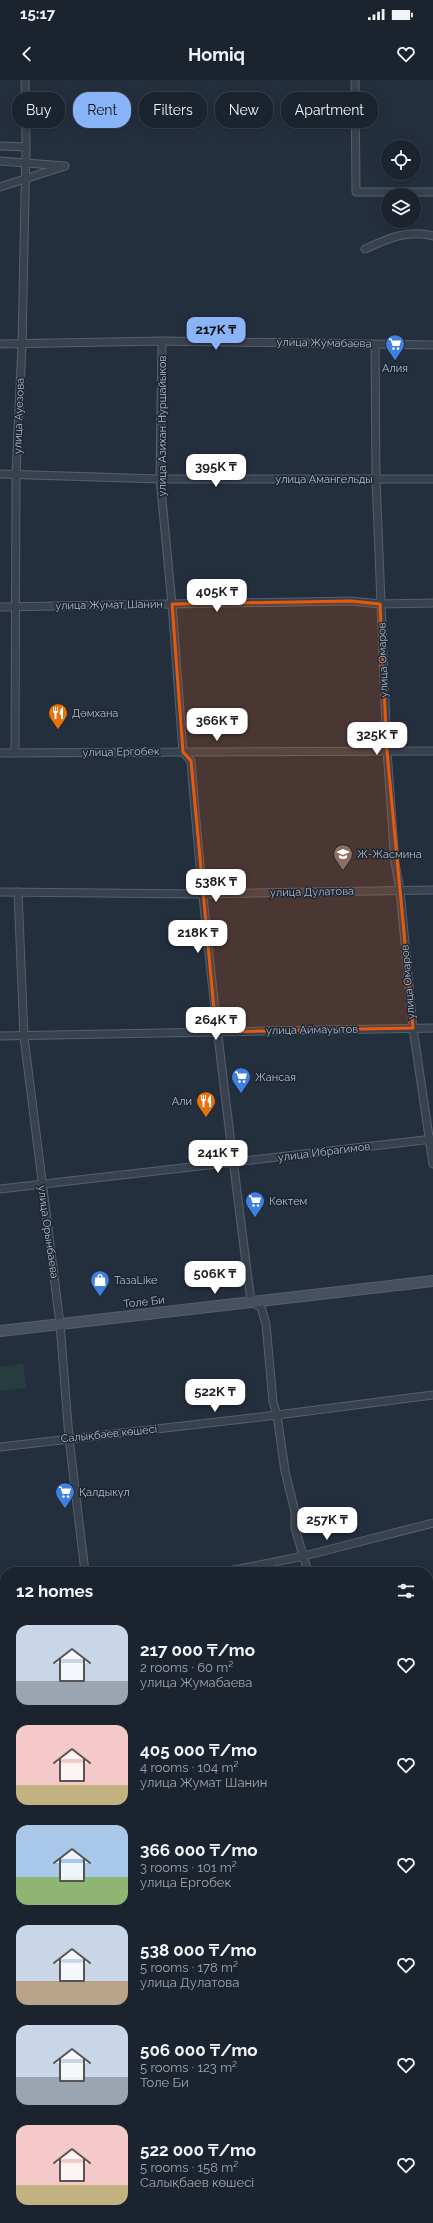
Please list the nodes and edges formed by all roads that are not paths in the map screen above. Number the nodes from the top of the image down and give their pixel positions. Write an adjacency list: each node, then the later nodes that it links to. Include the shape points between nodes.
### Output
1 (25, 80): 4 (street, улица Ауезова)
2 (355, 80): 7 (street, via 356,192)
3 (0, 146): 4 (street)
4 (26, 147): 13 (street, улица Ауезова)
5 (0, 161): 6 (street, via 65,166)
6 (0, 187)
7 (433, 192)
8 (433, 236): 9 (street, via 420,233 402,234)
9 (365, 249)
10 (162, 341): 12 (street, улица Жумабаева); 13 (street, улица Жумабаева); 17 (street, улица Азихан Нуршайыков)
11 (0, 344): 13 (street, улица Жумабаева)
12 (375, 344): 14 (street, улица Жумабаева); 18 (street, улица Омаров)
13 (22, 345): 16 (street, улица Ауезова)
14 (433, 345)
15 (0, 474): 16 (street, улица Амангельды)
16 (16, 474): 17 (street, улица Амангельды); 24 (street, улица Ауезова)
17 (160, 479): 18 (street, улица Амангельды); 21 (street, улица Азихан Нуршайыков)
18 (376, 479): 19 (street, улица Амангельды); 22 (street, улица Омаров)
19 (433, 479)
20 (433, 603): 22 (street, улица Жумат Шанин)
21 (172, 604): 22 (street, улица Жумат Шанин, via 351,601); 24 (street, улица Жумат Шанин); 27 (street, улица Азихан Нуршайыков)
22 (380, 604): 25 (street, улица Омаров)
23 (0, 607): 24 (street, улица Жумат Шанин)
24 (16, 607): 29 (street, улица Ауезова)
25 (387, 751): 26 (street, улица Ергобек); 27 (street, улица Ергобек); 30 (street, улица Омаров, via 395,863)
26 (433, 751)
27 (183, 752): 29 (street, улица Ергобек); 34 (street, улица Азихан Нуршайыков, via 191,761)
28 (0, 753): 29 (street, улица Ергобек)
29 (15, 753)
30 (400, 890): 31 (street, улица Дулатова); 34 (street, улица Дулатова); 35 (street, улица Омаров)
31 (433, 890)
32 (0, 892): 33 (street, улица Дулатова)
33 (18, 892): 34 (street, улица Дулатова); 39 (street, улица Орынбаева)
34 (201, 894): 37 (street, улица Азихан Нуршайыков)
35 (413, 1028): 36 (street, улица Аймауытов); 37 (street, улица Аймауытов); 40 (street, улица Омаров)
36 (433, 1028)
37 (216, 1032): 39 (street, улица Аймауытов); 41 (street, улица Азихан Нуршайыков)
38 (0, 1036): 39 (street, улица Аймауытов)
39 (24, 1037): 43 (street, улица Орынбаева)
40 (431, 1140): 41 (street, улица Ибрагимов); 42 (street, улица Омаров)
41 (233, 1163): 43 (street, улица Ибрагимов); 46 (street, улица Азихан Нуршайыков)
42 (433, 1164)
43 (41, 1184): 44 (street, улица Ибрагимов); 47 (street, улица Орынбаева)
44 (0, 1189)
45 (433, 1281): 46 (main road, Толе Би)
46 (251, 1302): 47 (main road, Толе Би); 50 (street, via 261,1307 266,1324 273,1402)
47 (60, 1324): 48 (main road, Толе Би); 51 (street, улица Орынбаева)
48 (0, 1331)
49 (433, 1395): 50 (street, Салықбаев көшесі)
50 (277, 1415): 51 (street, Салықбаев көшесі); 54 (street, via 285,1471 295,1512 295,1528)
51 (69, 1438): 52 (street, Салықбаев көшесі); 55 (street, улица Орынбаева)
52 (0, 1447)
53 (433, 1523): 54 (street)
54 (304, 1556): 56 (street); 57 (street)
55 (84, 1567)
56 (249, 1567)
57 (307, 1567)

